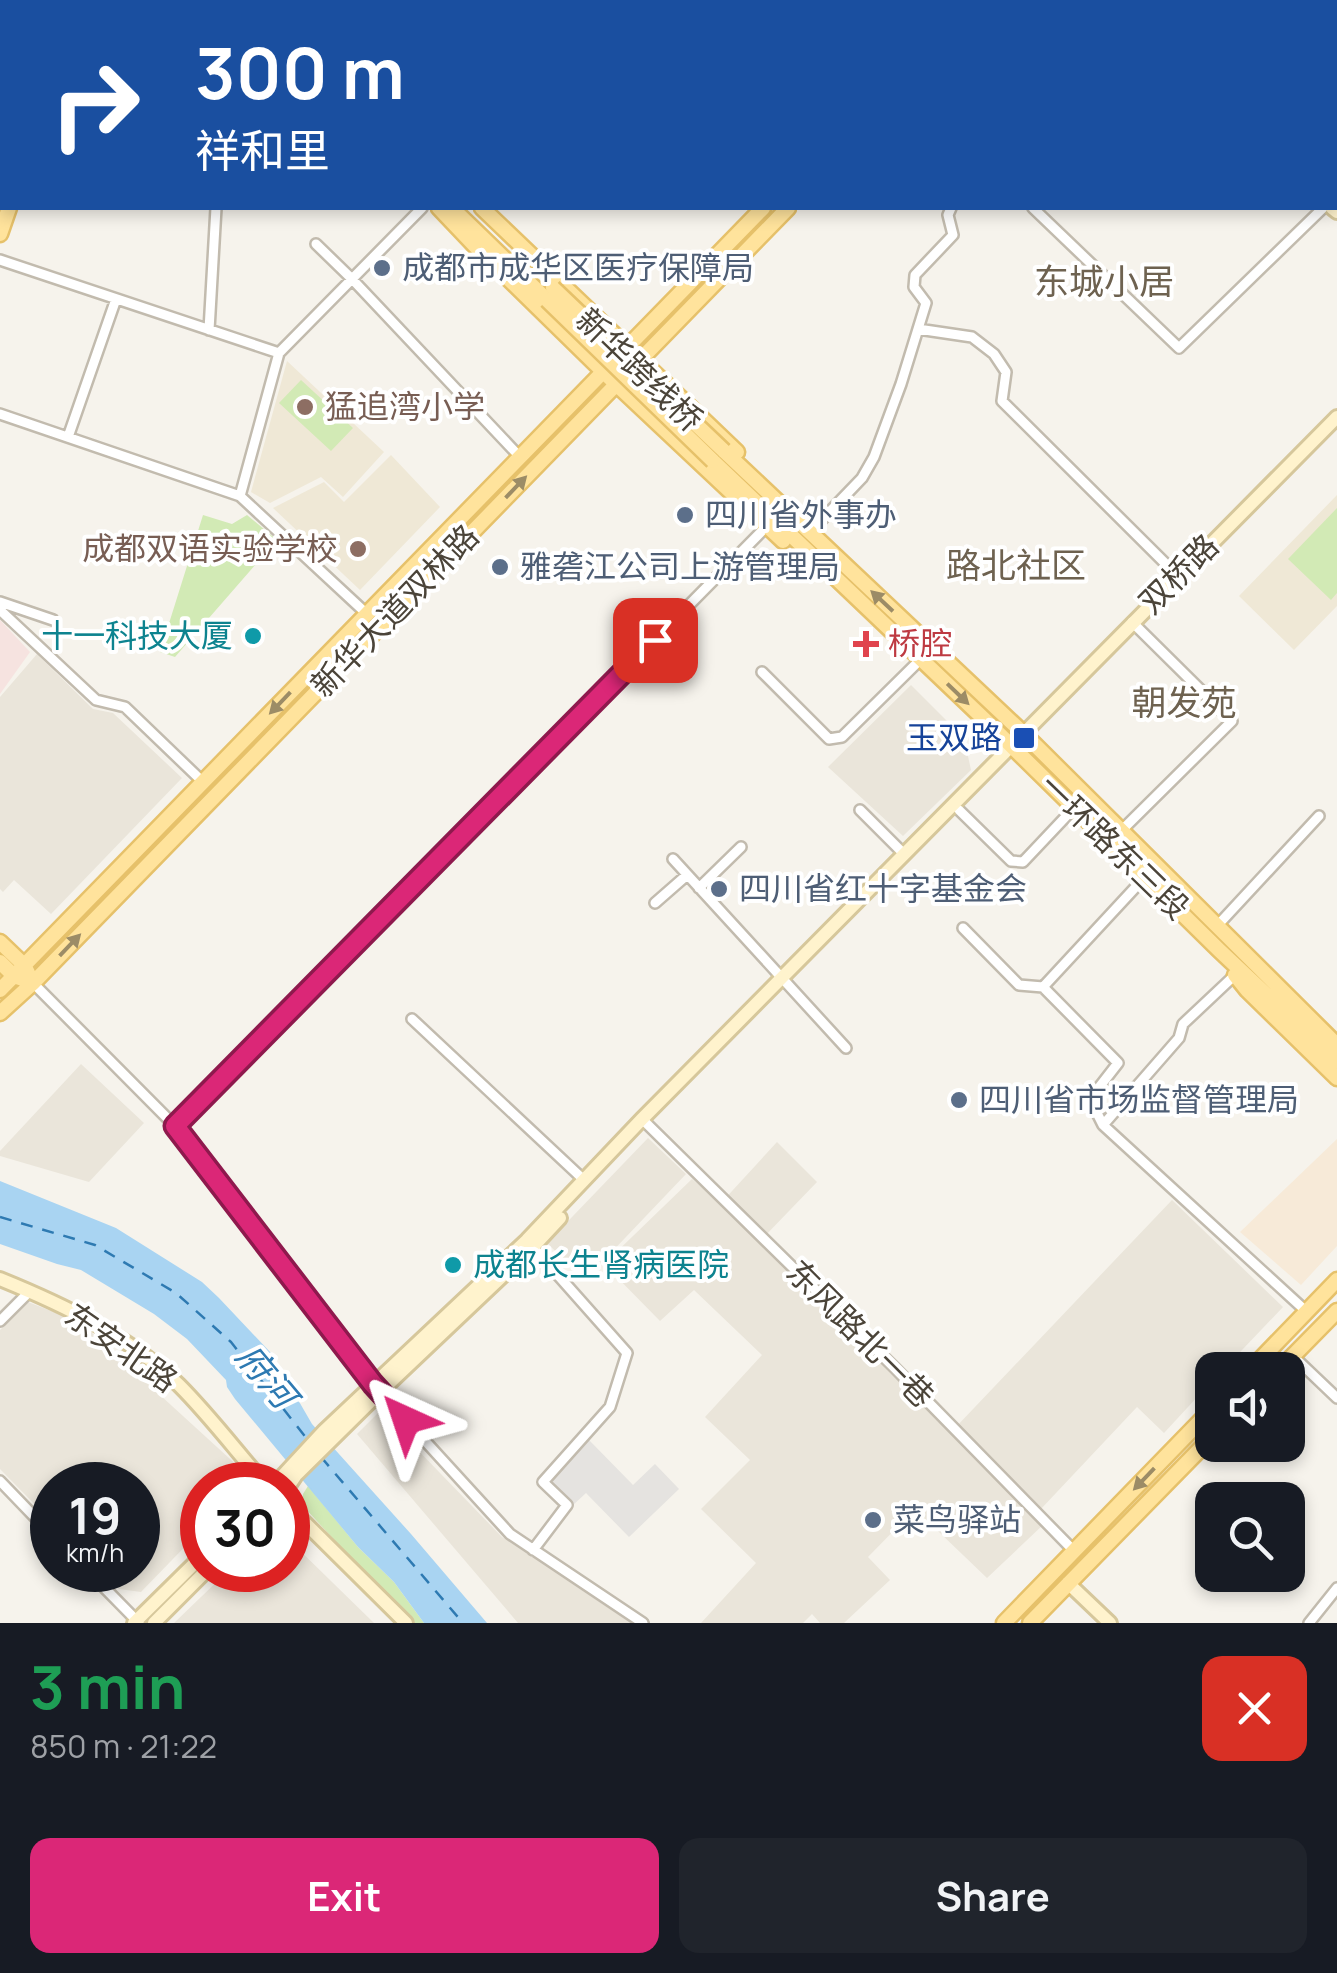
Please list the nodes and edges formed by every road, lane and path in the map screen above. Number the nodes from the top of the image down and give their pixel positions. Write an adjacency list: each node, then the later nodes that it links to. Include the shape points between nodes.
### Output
1 (8, 210): 13 (main road)
2 (216, 210): 20 (street)
3 (420, 210): 16 (street)
4 (440, 210): 24 (main road)
5 (454, 210): 17 (main road)
6 (471, 210): 17 (main road)
7 (484, 210): 21 (main road)
8 (761, 210): 21 (main road, 新华大道双林路)
9 (786, 210): 23 (main road, 新华大道双林路)
10 (950, 210): 19 (street, via 953,235 915,274 914,287 926,303)
11 (1035, 210): 12 (street, via 1179,348)
12 (1321, 210)
13 (0, 234)
14 (316, 244): 16 (street)
15 (0, 260): 18 (street)
16 (352, 279): 22 (street); 30 (street)
17 (550, 294): 34 (main road, 新华跨线桥, bridge)
18 (116, 299): 20 (street); 29 (street)
19 (918, 329): 33 (street, via 874,456 862,478); 35 (street, via 972,337 994,354 1006,372 1002,401)
20 (209, 330): 22 (street)
21 (628, 347): 23 (main road); 24 (main road, 新华大道双林路)
22 (279, 353): 31 (street)
23 (641, 359): 25 (main road, 新华大道双林路); 33 (main road)
24 (604, 371): 25 (main road); 30 (main road, 新华大道双林路)
25 (616, 384): 32 (main road); 65 (main road, 新华大道双林路, one-way to 25)
26 (0, 414): 29 (street)
27 (1337, 417): 35 (main road, 双桥路)
28 (1337, 428): 40 (main road, 双桥路)
29 (68, 437): 31 (street)
30 (520, 457): 38 (main road, 新华大道双林路)
31 (240, 496): 38 (street)
32 (767, 526): 34 (main road, via 810,567); 77 (street)
33 (814, 527): 34 (main road, via 831,544)
34 (841, 574): 41 (main road, 一环路东三段); 43 (main road, 一环路东三段, one-way to 34)
35 (1178, 576): 40 (main road, 双桥路)
36 (0, 602): 39 (street)
37 (0, 610): 45 (street, via 96,700 125,707)
38 (366, 614): 45 (main road, 新华大道双林路, one-way to 45)
39 (53, 620)
40 (1135, 625): 43 (main road, 双桥路); 50 (street, via 1232,721)
41 (921, 659): 42 (street, via 842,738 829,739); 44 (main road, 一环路东三段, one-way to 44)
42 (762, 672)
43 (1026, 736): 44 (main road); 50 (main road, 一环路东三段)
44 (1014, 748): 46 (main road, 一环路东三段); 48 (main road); 52 (main road)
45 (203, 782): 62 (main road, 新华大道双林路)
46 (1074, 808): 48 (street, via 1023,862 1011,861); 55 (main road, 一环路东三段)
47 (860, 810): 52 (street)
48 (959, 810): 64 (main road)
49 (1319, 816): 59 (street)
50 (1122, 830): 59 (main road, 一环路东三段)
51 (740, 848): 56 (street)
52 (904, 854): 64 (main road)
53 (673, 859): 54 (street)
54 (687, 875): 56 (street); 57 (street)
55 (1145, 877): 59 (main road, 一环路东三段); 66 (street)
56 (699, 888): 64 (street)
57 (655, 904)
58 (963, 928): 66 (street, via 1019,985)
59 (1221, 938): 63 (main road); 70 (main road, via 1264,962); 71 (main road); 73 (main road)
60 (0, 942): 62 (main road)
61 (0, 962): 62 (main road)
62 (19, 970): 65 (main road); 67 (main road, 新华大道双林路)
63 (1235, 975): 74 (main road); 76 (street, via 1183,1024 1179,1038)
64 (784, 982): 72 (street); 75 (main road)
65 (32, 983): 68 (main road, 新华大道双林路); 77 (street)
66 (1042, 987): 76 (street, via 1118,1063 1090,1099)
67 (0, 990)
68 (0, 1014)
69 (412, 1019): 78 (street)
70 (1337, 1032)
71 (1337, 1044)
72 (846, 1048)
73 (1337, 1061)
74 (1337, 1078)
75 (645, 1122): 78 (main road); 79 (main road); 99 (street, 东风路北一巷)
76 (1103, 1125): 84 (street)
77 (175, 1126): 89 (street)
78 (584, 1180): 89 (main road)
79 (533, 1247): 89 (main road); 98 (street, via 627,1353 610,1406 542,1482 568,1506)
80 (0, 1279): 82 (main road, 东安北路)
81 (1337, 1280): 84 (main road)
82 (30, 1291): 85 (street); 93 (main road, 东安北路, via 135,1350 179,1385)
83 (1337, 1311): 87 (main road)
84 (1307, 1312): 86 (main road)
85 (0, 1321)
86 (1268, 1352)
87 (1297, 1352)
88 (1305, 1367): 90 (street)
89 (376, 1388): 94 (main road); 98 (street, via 510,1534)
90 (1337, 1398)
91 (1195, 1427): 99 (main road, one-way to 99)
92 (1195, 1454): 101 (main road)
93 (246, 1462)
94 (305, 1462)
95 (0, 1481): 96 (street)
96 (30, 1512)
97 (310, 1528): 107 (main road)
98 (533, 1550): 108 (street)
99 (1075, 1552): 109 (main road)
100 (180, 1578): 105 (main road)
101 (1068, 1583): 110 (main road); 111 (main road)
102 (1337, 1588): 112 (street)
103 (108, 1592): 105 (street)
104 (184, 1592): 106 (main road)
105 (137, 1622)
106 (154, 1623)
107 (406, 1623)
108 (642, 1623)
109 (1004, 1623)
110 (1030, 1623)
111 (1110, 1623)
112 (1309, 1623)

